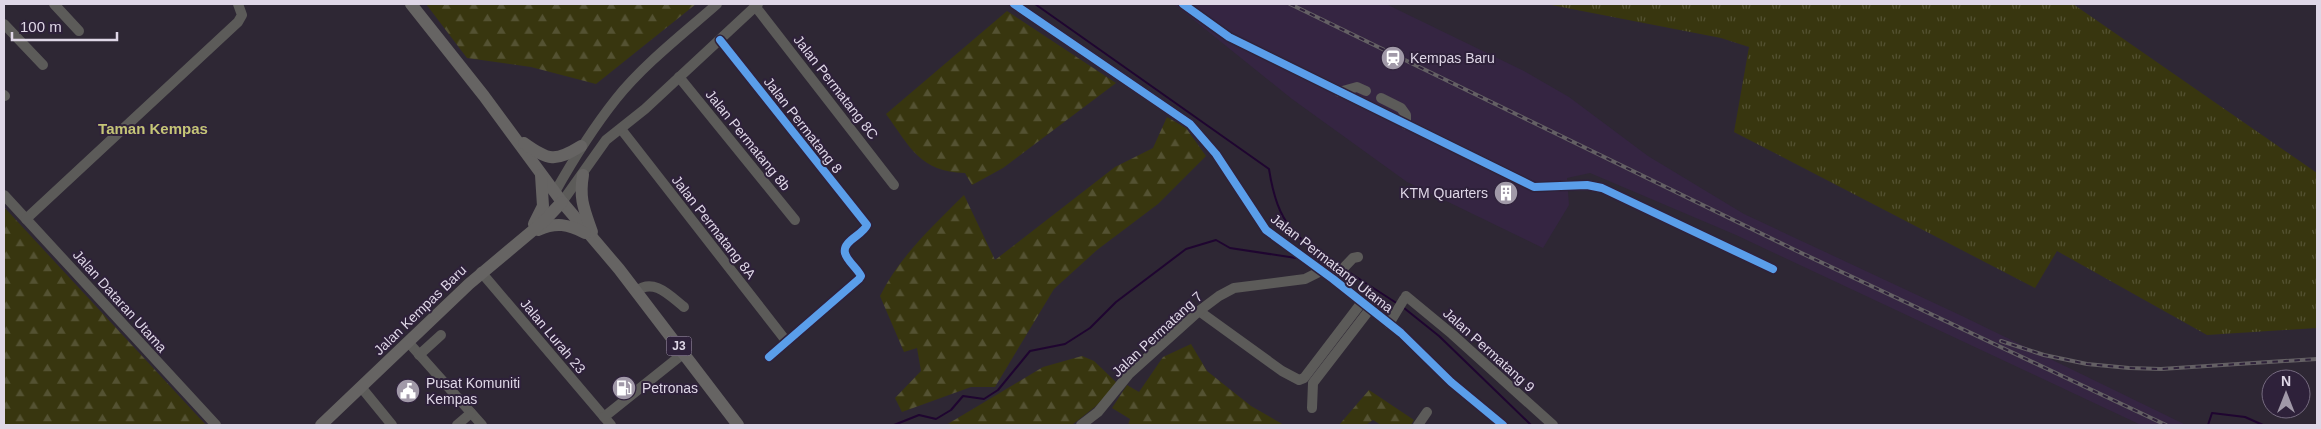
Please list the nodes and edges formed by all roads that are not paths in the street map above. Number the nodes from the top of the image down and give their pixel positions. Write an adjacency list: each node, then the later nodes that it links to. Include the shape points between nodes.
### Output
1 (238, 4): 25 (street, via 242,15 238,22)
2 (411, 4): 18 (main road, J3)
3 (716, 4): 19 (street, via 631,82)
4 (1014, 4): 30 (street, Jalan Permatang Utama, via 1190,124 1216,154 1266,230)
5 (1183, 4): 14 (street, via 1228,37)
6 (58, 5): 9 (street)
7 (757, 5): 10 (street); 22 (street, Jalan Permatang 8C)
8 (4, 24): 11 (street)
9 (79, 31)
10 (720, 40): 12 (street); 40 (street, Jalan Permatang 8, via 867,226 845,248 845,254 860,279)
11 (43, 65)
12 (679, 78): 17 (street); 26 (street, Jalan Permatang 8b)
13 (1366, 91): 14 (street, via 1357,87)
14 (1339, 92): 16 (street)
15 (1381, 98): 16 (street, via 1401,108 1406,115)
16 (1406, 125): 31 (street, via 1534,187 1587,185 1602,188)
17 (620, 129): 21 (street, via 606,140); 40 (street, Jalan Permatang 8A)
18 (514, 136): 19 (main road, via 543,157 562,158); 20 (main road, J3)
19 (581, 146): 24 (street)
20 (541, 172): 24 (main road, J3); 27 (main road, via 543,206)
21 (583, 174): 24 (street); 28 (main road, via 581,205)
22 (894, 185)
23 (4, 195): 25 (street, Jalan Dataran Utama)
24 (559, 197): 27 (main road, Jalan Kempas Baru, via 543,222); 28 (main road, J3)
25 (26, 218): 50 (street, Jalan Dataran Utama)
26 (796, 220)
27 (525, 236): 28 (main road, via 556,224 575,228); 32 (main road, Jalan Kempas Baru)
28 (594, 239): 34 (main road, J3)
29 (1354, 259): 33 (street)
30 (1318, 269): 33 (street, Jalan Permatang Utama); 37 (street, Jalan Permatang 7, via 1313,276 1294,281 1234,288)
31 (1773, 269)
32 (482, 272): 41 (main road, Jalan Kempas Baru); 49 (street, Jalan Lurah 23)
33 (1336, 276): 35 (street, Jalan Permatang Utama)
34 (636, 291): 36 (street, via 643,286 655,286); 42 (main road, J3)
35 (1366, 305): 37 (street, via 1299,380); 38 (street, Jalan Permatang Utama); 46 (street, via 1313,383)
36 (684, 306)
37 (1199, 311): 56 (street, Jalan Permatang 7, via 1129,374 1098,412)
38 (1389, 324): 58 (street, Jalan Permatang Utama); 59 (street, Jalan Permatang 9, via 1405,297 1452,334)
39 (440, 334): 43 (street)
40 (787, 342): 44 (street)
41 (408, 343): 43 (street); 45 (main road, Jalan Kempas Baru)
42 (684, 353): 49 (street, Jalan Lurah 23); 55 (main road, J3)
43 (419, 355): 48 (street)
44 (769, 357)
45 (361, 387): 51 (main road, Jalan Kempas Baru); 52 (street)
46 (1312, 408)
47 (1427, 412): 57 (street)
48 (471, 413): 53 (street); 54 (street)
49 (607, 421)
50 (216, 425)
51 (321, 425)
52 (392, 425)
53 (457, 425)
54 (482, 425)
55 (738, 425)
56 (1081, 425)
57 (1418, 425)
58 (1500, 425)
59 (1553, 425)

